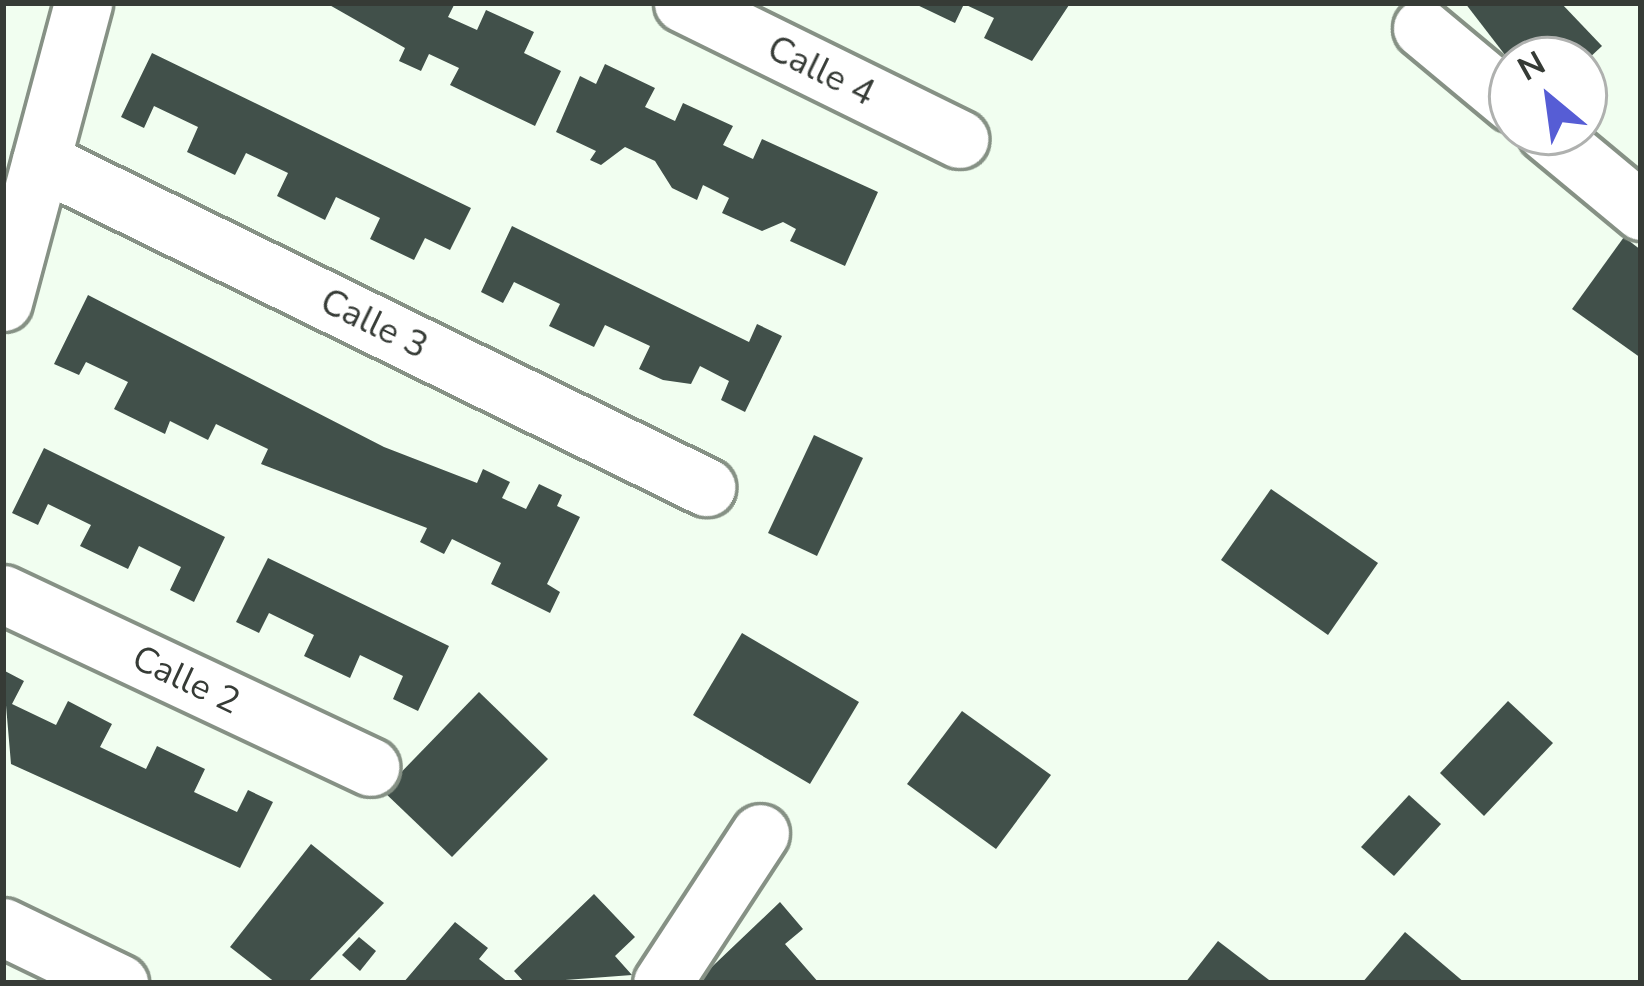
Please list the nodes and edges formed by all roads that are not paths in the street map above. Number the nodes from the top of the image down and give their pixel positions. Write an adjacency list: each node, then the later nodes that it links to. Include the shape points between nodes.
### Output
1 (83, 3): 7 (street)
2 (683, 3): 5 (street, Calle 4)
3 (1422, 28): 4 (street)
4 (1488, 83)
5 (959, 140)
6 (1575, 156): 8 (street)
7 (41, 160): 9 (street); 10 (street, Calle 3)
8 (1641, 211)
9 (3, 302)
10 (706, 487)
11 (3, 594): 12 (street, Calle 2)
12 (370, 766)
13 (760, 833): 16 (street)
14 (3, 927): 15 (street)
15 (119, 983)
16 (662, 983)

